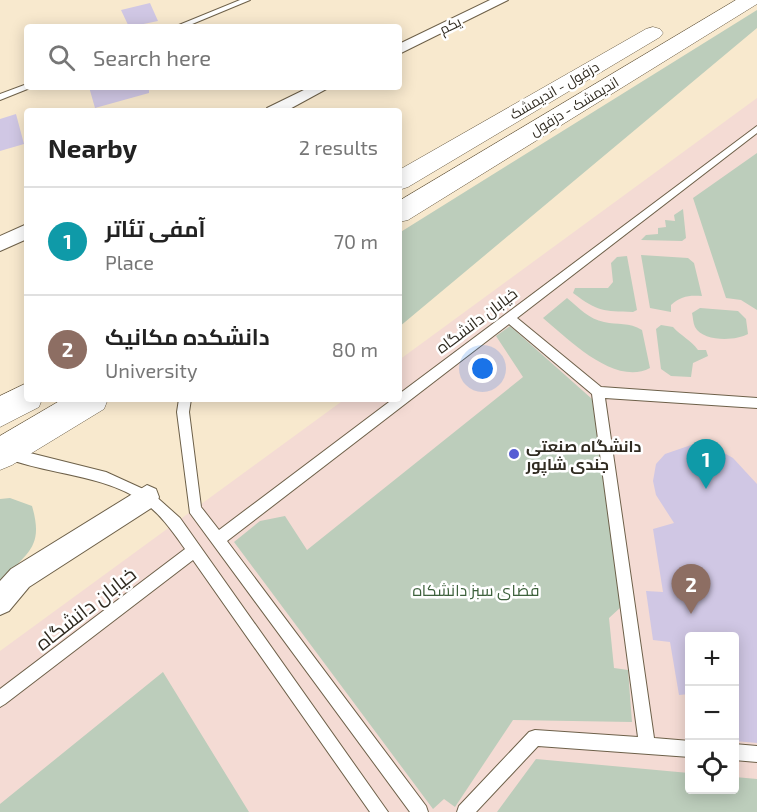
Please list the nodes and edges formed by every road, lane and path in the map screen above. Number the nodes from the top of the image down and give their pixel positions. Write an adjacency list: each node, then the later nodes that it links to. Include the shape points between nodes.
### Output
1 (246, 0): 4 (lane)
2 (501, 0): 6 (street, یکم)
3 (750, 0): 13 (main road, اندیمشک - دزفول)
4 (186, 24)
5 (668, 24): 12 (main road, دزفول - اندیمشک)
6 (402, 49)
7 (24, 87): 9 (lane)
8 (316, 90): 10 (street)
9 (0, 97)
10 (279, 108)
11 (757, 129): 16 (lane, خیابان دانشگاه)
12 (402, 179)
13 (402, 211)
14 (24, 232): 15 (street)
15 (0, 244)
16 (509, 318): 17 (lane); 19 (lane, خیابان دانشگاه)
17 (598, 392): 23 (lane); 31 (lane)
18 (24, 399): 24 (main road)
19 (402, 399)
20 (87, 402): 25 (main road)
21 (185, 402): 27 (lane, via 195,509)
22 (398, 402): 27 (lane, خیابان دانشگاه)
23 (757, 403)
24 (0, 413)
25 (1, 454): 26 (lane, via 101,476)
26 (147, 497): 28 (lane, via 175,523); 29 (street, via 20,579)
27 (218, 539): 36 (lane)
28 (195, 550): 30 (lane, خیابان دانشگاه); 35 (lane)
29 (0, 603)
30 (0, 699)
31 (647, 746): 32 (lane); 37 (lane, via 535,738)
32 (685, 749)
33 (739, 752): 34 (lane)
34 (757, 754)
35 (380, 812)
36 (420, 812)
37 (465, 812)

